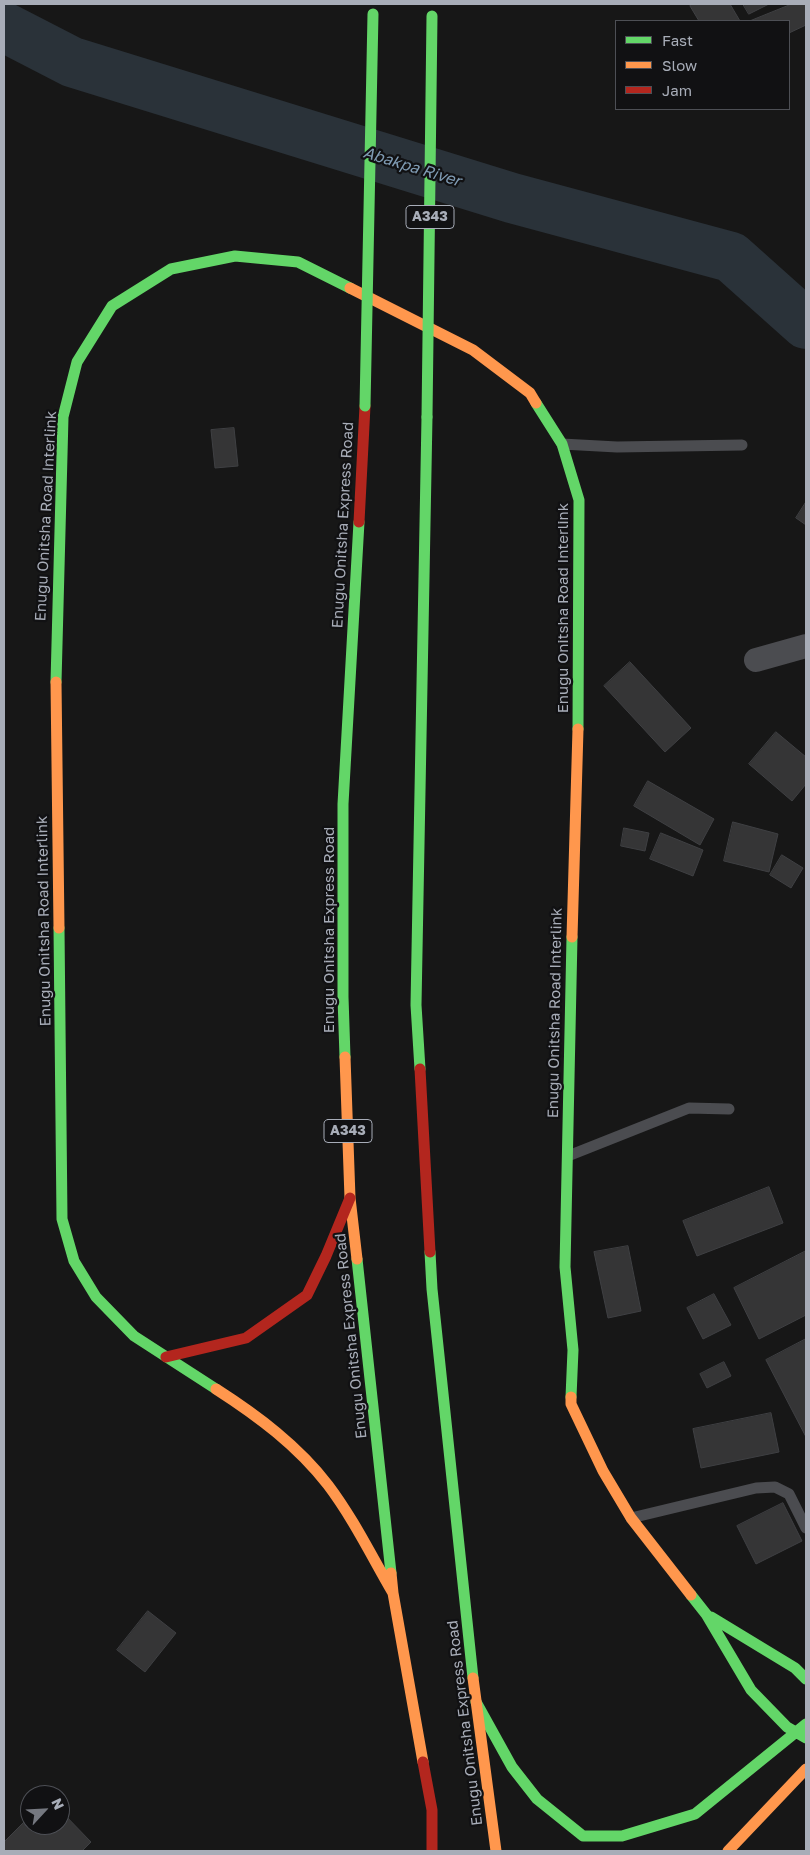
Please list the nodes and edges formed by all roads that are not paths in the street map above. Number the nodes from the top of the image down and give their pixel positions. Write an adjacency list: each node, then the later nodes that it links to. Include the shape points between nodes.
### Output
1 (432, 4): 16 (main road, Enugu Onitsha Express Road / A343, bridge, via 416,1005 432,1289)
2 (373, 9): 9 (main road, Enugu Onitsha Express Road / A343, bridge, via 365,406 343,804 343,997)
3 (562, 444): 4 (lane, via 617,447); 8 (main road, Enugu Onitsha Road Interlink, via 579,500 578,763); 10 (main road, Enugu Onitsha Road Interlink, via 530,392 473,350 298,262 235,256 171,269 112,306 77,362 63,418 56,648 62,1219 74,1261 96,1297 134,1336)
4 (742, 445)
5 (806, 646): 6 (street)
6 (756, 660)
7 (729, 1109): 8 (lane, via 689,1108)
8 (567, 1156): 11 (main road, Enugu Onitsha Road Interlink, via 565,1267 573,1350 571,1404 603,1470)
9 (350, 1198): 10 (main road, via 307,1295 246,1338); 13 (main road, Enugu Onitsha Express Road / A343)
10 (166, 1356): 13 (main road, Enugu Onitsha Road Interlink, via 281,1435 310,1463 347,1514)
11 (632, 1518): 12 (lane, via 775,1486 789,1494); 14 (main road, Enugu Onitsha Road Interlink)
12 (806, 1528)
13 (392, 1593): 21 (main road, Enugu Onitsha Express Road / A343, via 432,1810)
14 (706, 1614): 15 (main road, Enugu Onitsha Road Interlink, via 795,1668); 18 (main road, Enugu Onitsha Road Interlink, via 751,1690)
15 (806, 1679)
16 (475, 1701): 18 (main road, via 512,1768 537,1798 583,1836 622,1836 695,1814); 22 (main road, Enugu Onitsha Express Road / A343)
17 (806, 1724): 18 (main road)
18 (795, 1733): 19 (main road, Enugu Onitsha Road Interlink)
19 (806, 1738)
20 (806, 1769): 23 (main road)
21 (432, 1851)
22 (496, 1851)
23 (728, 1851)

